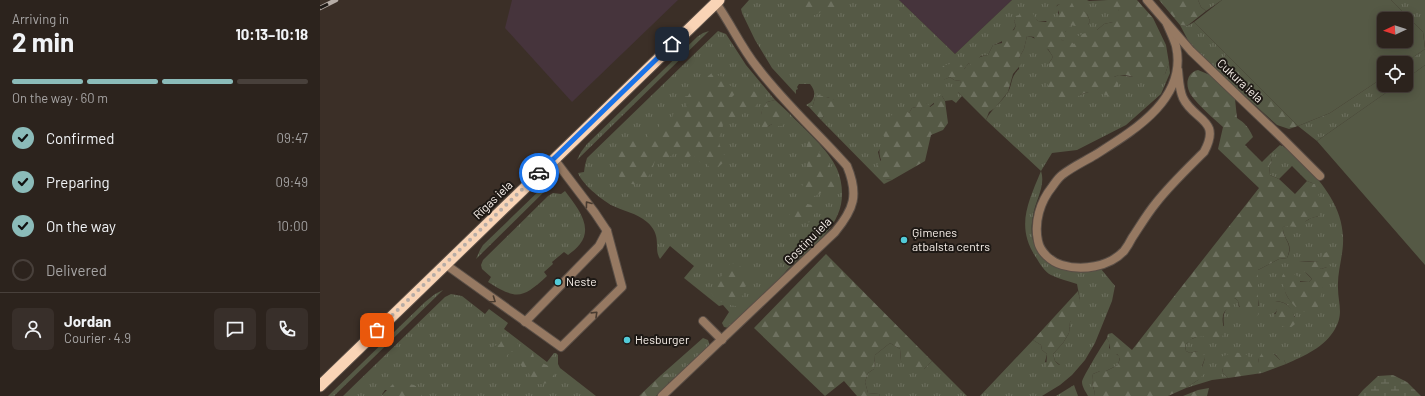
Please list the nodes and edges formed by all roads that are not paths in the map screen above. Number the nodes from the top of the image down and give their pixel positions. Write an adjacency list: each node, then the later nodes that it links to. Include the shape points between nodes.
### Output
1 (1147, 0): 3 (street, Cukura iela)
2 (717, 2): 5 (highway, Rīgas iela); 11 (street, Gostiņu iela, via 756,66 847,166 853,180 854,195 851,208 836,232)
3 (1165, 19): 4 (street, via 1176,46); 6 (street, Cukura iela, via 1191,51)
4 (1178, 70): 4 (street, via 1172,87 1160,106 1144,122 1061,176 1048,193 1038,214 1036,233 1045,255 1056,264 1083,268 1099,265 1124,251 1156,203 1204,152 1209,143 1209,128 1183,99)
5 (554, 159): 7 (street, one-way to 5); 8 (highway, Rīgas iela)
6 (1320, 176)
7 (607, 231): 10 (street, via 599,246); 10 (street, one-way to 7, via 561,347 622,287)
8 (445, 264): 10 (street, one-way to 10); 12 (highway, Rīgas iela)
9 (703, 321): 11 (street)
10 (525, 322)
11 (722, 340): 13 (street, Gostiņu iela)
12 (320, 386)
13 (662, 396)

